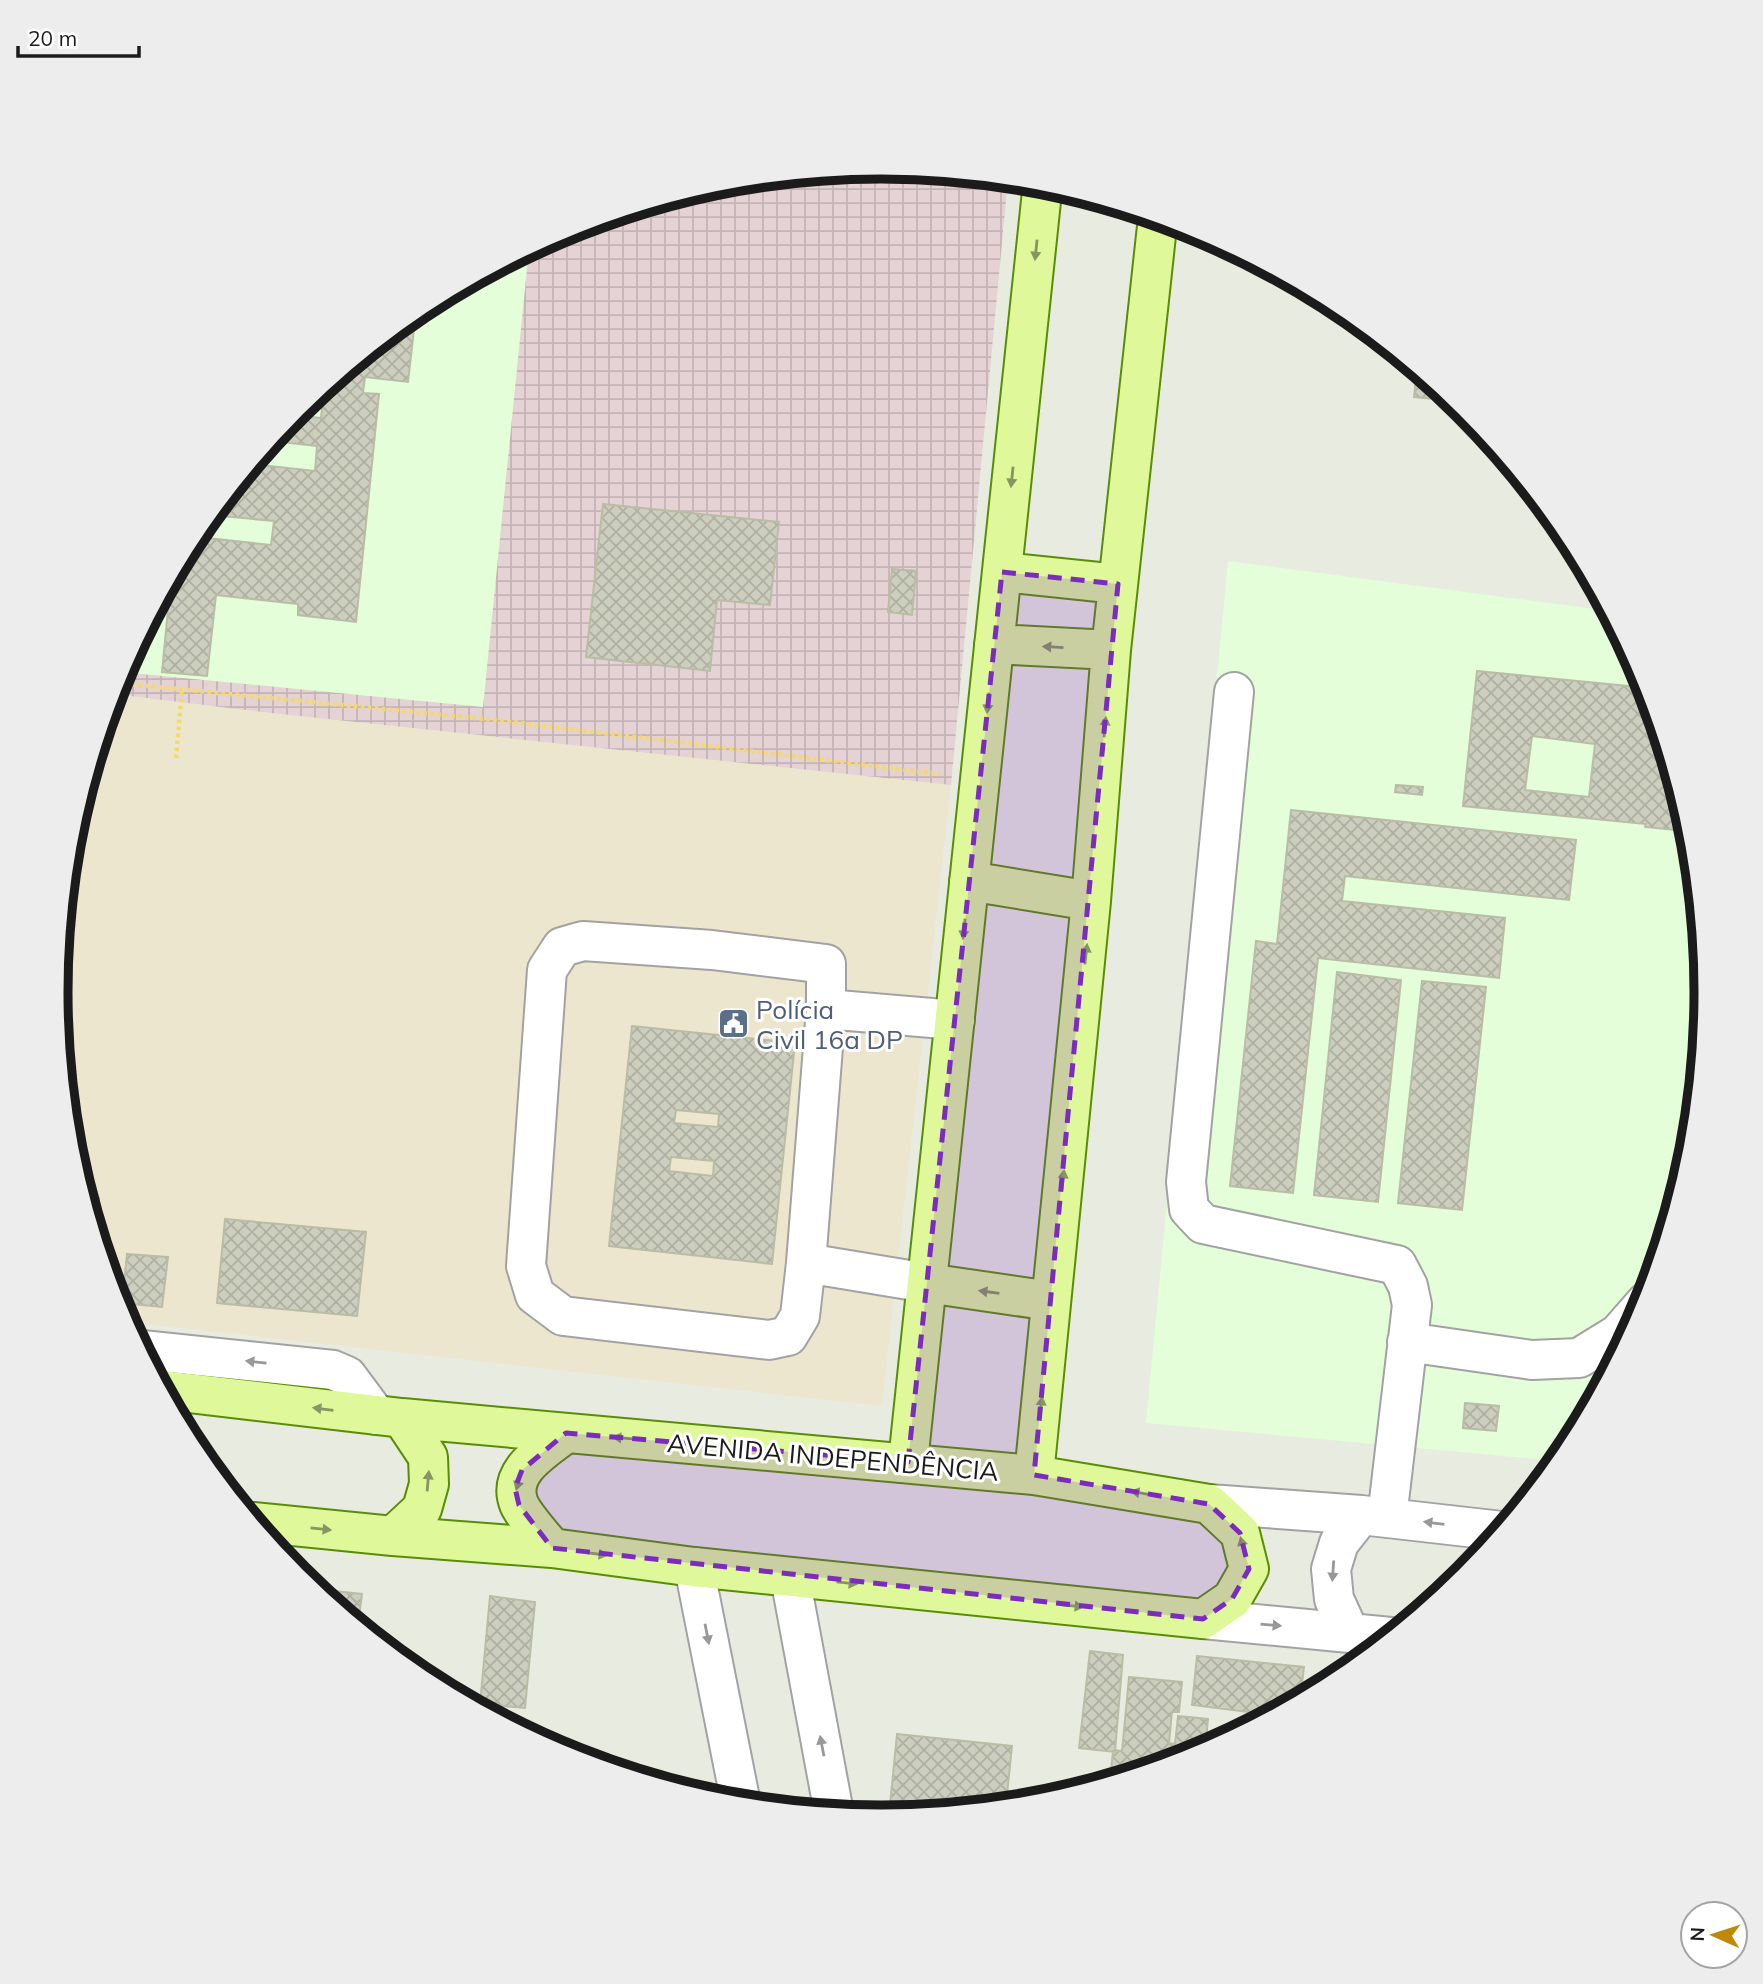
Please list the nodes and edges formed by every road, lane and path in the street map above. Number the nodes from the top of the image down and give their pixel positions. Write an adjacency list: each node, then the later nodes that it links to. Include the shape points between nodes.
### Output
1 (1042, 194): 3 (main road, one-way to 3)
2 (1157, 227): 4 (main road)
3 (1002, 572): 4 (main road); 5 (main road)
4 (1118, 584): 6 (main road)
5 (994, 644): 6 (main road, one-way to 5); 11 (main road, one-way to 11)
6 (1111, 650): 13 (main road, one-way to 6)
7 (129, 684): 8 (path)
8 (182, 689): 10 (path); 11 (path, via 509,721)
9 (1234, 692): 20 (street, via 1186,1182 1189,1209 1203,1224 1397,1265 1412,1305)
10 (176, 758)
11 (980, 779): 12 (main road)
12 (969, 881): 13 (main road); 15 (main road, one-way to 15)
13 (1091, 901): 18 (main road, one-way to 13)
14 (826, 1009): 15 (street); 16 (street); 16 (street, via 826,964 583,941 562,947 547,970 526,1266 535,1294 562,1316 769,1340 788,1336 800,1316)
15 (955, 1020): 17 (main road)
16 (806, 1263): 17 (street)
17 (927, 1283): 18 (main road, one-way to 17); 25 (main road)
18 (1051, 1301): 26 (main road, one-way to 18)
19 (1620, 1331): 20 (street, via 1579,1358 1532,1360)
20 (1408, 1342): 28 (street)
21 (152, 1351): 23 (street, one-way to 21, via 347,1376 332,1370)
22 (173, 1391): 23 (main road, AVENIDA INDEPENDÊNCIA, one-way to 22)
23 (389, 1417): 24 (main road, AVENIDA INDEPENDÊNCIA); 31 (main road, one-way to 23, via 422,1509 429,1485 428,1457)
24 (566, 1433): 25 (main road, AVENIDA INDEPENDÊNCIA, one-way to 24); 32 (main road, one-way to 32, via 522,1470 515,1488 519,1505)
25 (908, 1462): 26 (main road, AVENIDA INDEPENDÊNCIA)
26 (1034, 1475): 27 (main road, AVENIDA INDEPENDÊNCIA, one-way to 26)
27 (1209, 1504): 28 (street, AVENIDA INDEPENDÊNCIA); 35 (main road, one-way to 27, via 1233,1599 1249,1569 1240,1533)
28 (1374, 1516): 30 (street, AVENIDA INDEPENDÊNCIA, one-way to 28); 36 (street, one-way to 36, via 1339,1543 1331,1569 1334,1600)
29 (266, 1523): 31 (main road, one-way to 31)
30 (1491, 1530)
31 (394, 1536): 32 (main road)
32 (552, 1548): 33 (main road, one-way to 33)
33 (694, 1567): 34 (main road); 38 (street, one-way to 38)
34 (790, 1577): 35 (main road, one-way to 35); 39 (street, one-way to 34)
35 (1203, 1619): 36 (street, one-way to 36)
36 (1349, 1632): 37 (street)
37 (1379, 1636)
38 (739, 1792)
39 (832, 1804)

